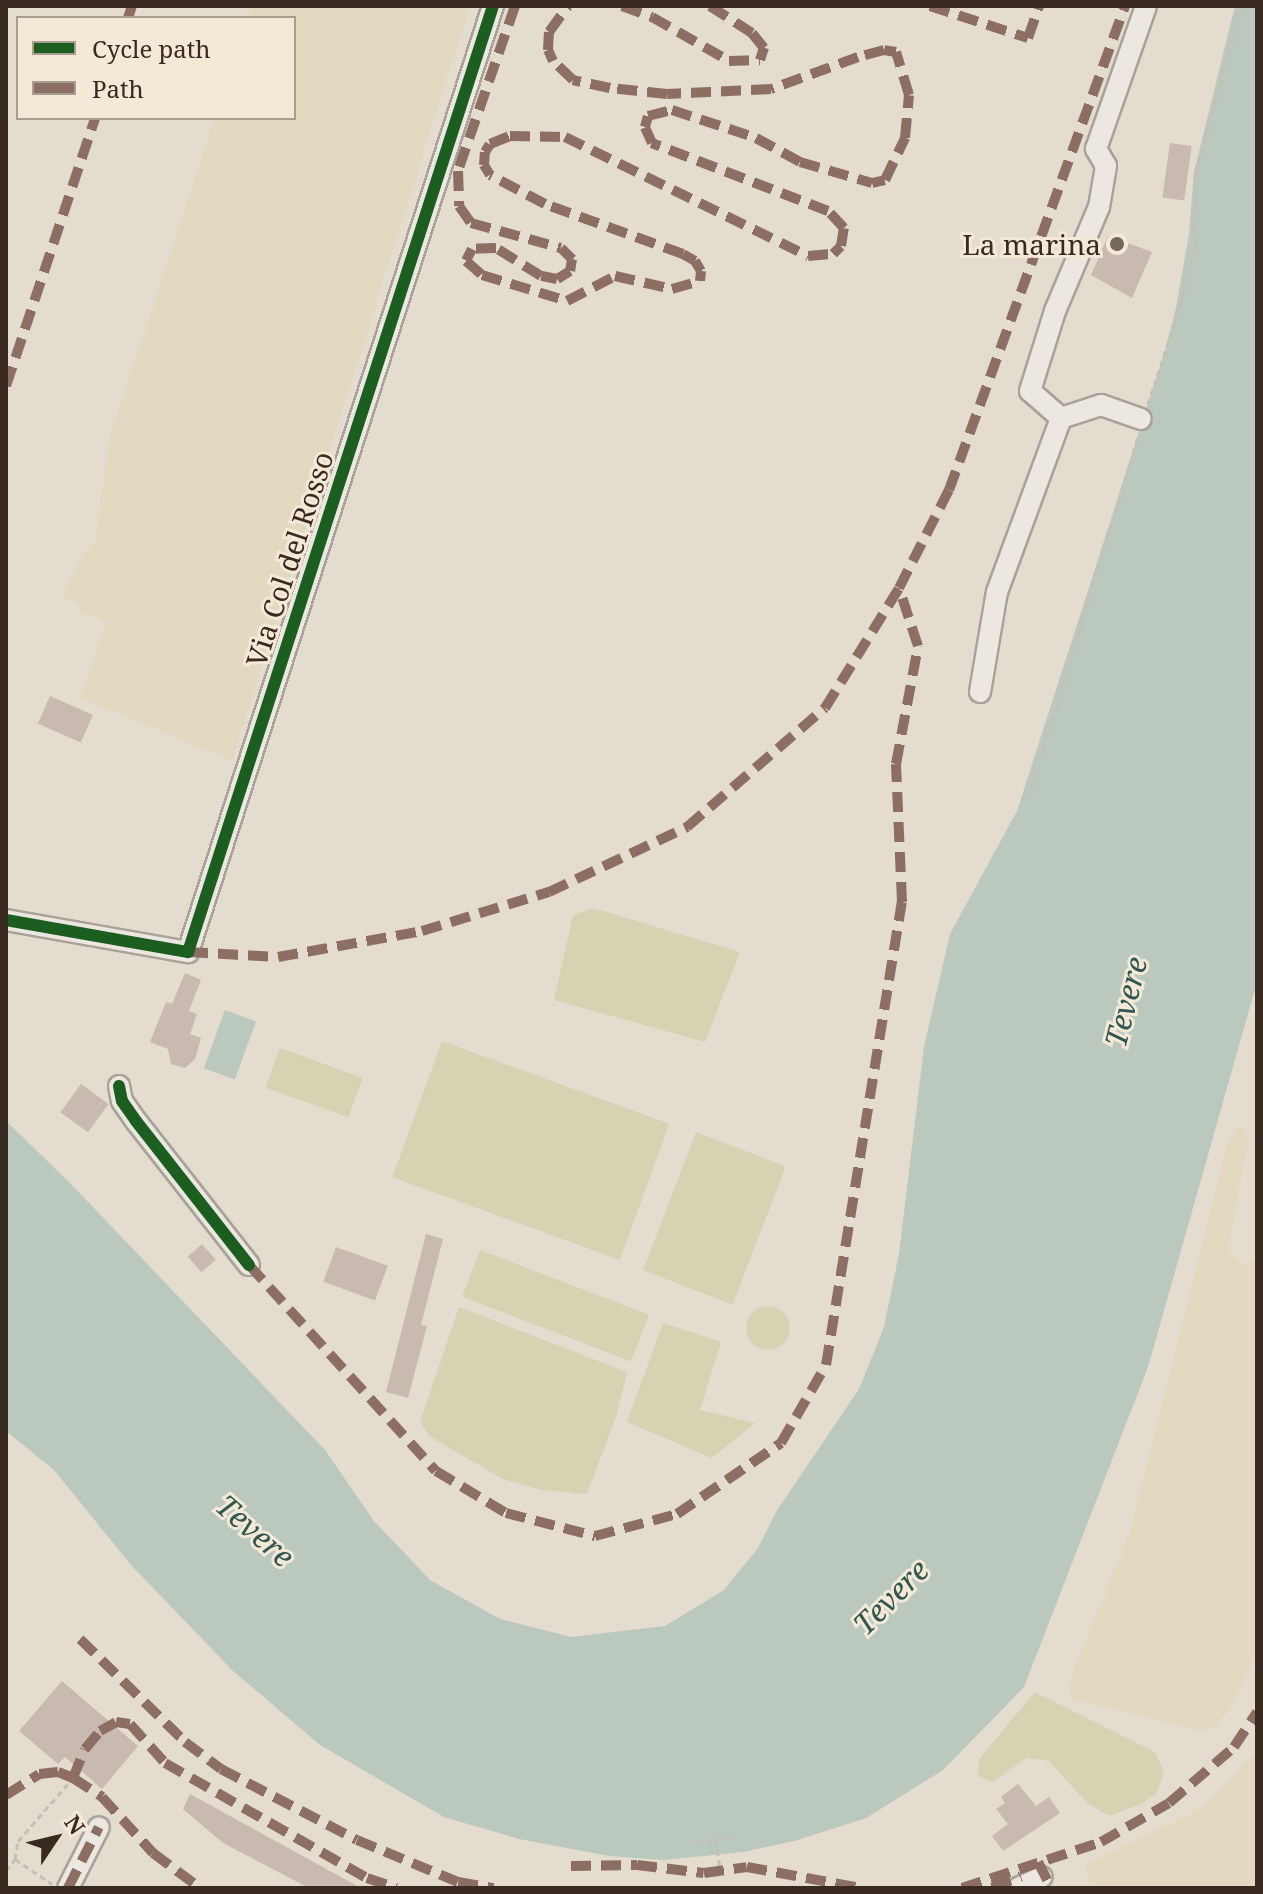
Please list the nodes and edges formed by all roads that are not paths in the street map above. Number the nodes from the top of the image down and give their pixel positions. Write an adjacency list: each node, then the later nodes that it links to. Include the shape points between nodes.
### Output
1 (493, 6): 6 (street, Via Col del Rosso, via 188,952)
2 (1146, 6): 3 (street, via 1096,149 1106,166 1099,207 1055,311 1030,391)
3 (1061, 418): 4 (street, via 1101,405); 5 (street, via 997,592)
4 (1141, 419)
5 (980, 692)
6 (6, 920)
7 (119, 1086): 8 (street, via 136,1121)
8 (249, 1265)
9 (99, 1827): 11 (street)
10 (1042, 1877): 12 (street)
11 (68, 1888)
12 (1018, 1888)

